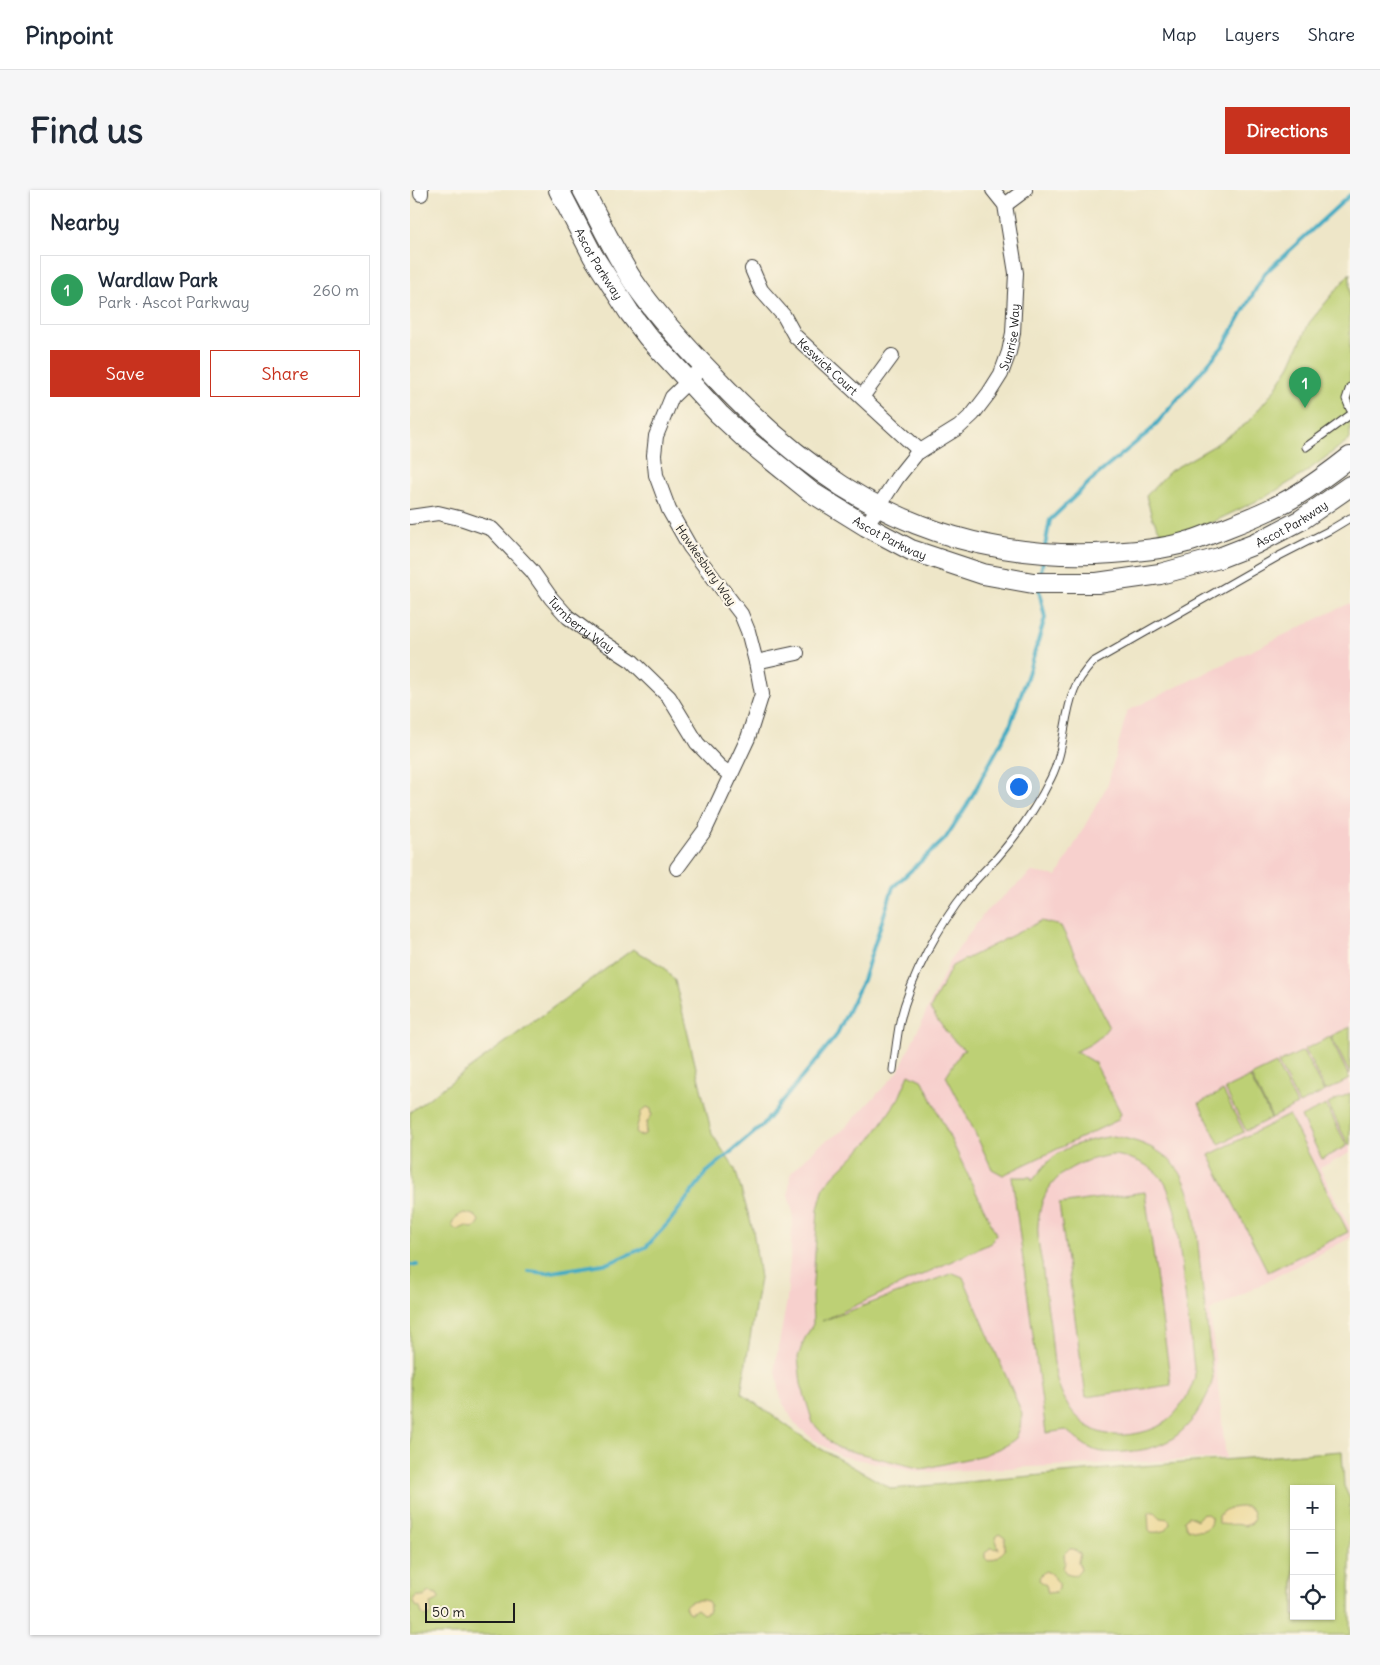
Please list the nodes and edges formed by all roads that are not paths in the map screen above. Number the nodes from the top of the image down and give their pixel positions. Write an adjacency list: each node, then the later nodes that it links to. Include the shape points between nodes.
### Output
1 (559, 190): 9 (main road, Ascot Parkway, via 593,256 629,312 648,338)
2 (583, 190): 8 (main road, Ascot Parkway, via 633,280)
3 (993, 190): 5 (street, Sunrise Way)
4 (1025, 190): 5 (street)
5 (1004, 205): 15 (street, Sunrise Way, via 1016,273 1009,352 1001,374 973,414)
6 (752, 269): 11 (street, Keswick Court, via 761,290 784,316 795,336)
7 (892, 356): 11 (street)
8 (704, 366): 9 (street, Hawkesbury Way); 18 (main road, Ascot Parkway, via 738,403 798,453 842,486)
9 (688, 380): 21 (main road, Ascot Parkway, via 718,414 775,463 811,492); 23 (street, Hawkesbury Way, via 672,396 656,436 656,476 669,510 690,547 741,614)
10 (1350, 387): 12 (lane, via 1346,399)
11 (862, 397): 15 (street, Keswick Court)
12 (1350, 409)
13 (1350, 415): 14 (lane)
14 (1306, 447)
15 (920, 452): 18 (street, Sunrise Way, via 897,478)
16 (1350, 457): 18 (main road, Ascot Parkway, via 1291,499 1261,514 1188,542 1146,550 1067,555 996,548 946,536)
17 (1350, 486): 21 (main road, Ascot Parkway, via 1301,520 1219,558 1160,574 1097,582 1033,583 983,574 910,550)
18 (879, 506): 21 (street, Sunrise Way)
19 (410, 517): 24 (street, Turnberry Way, via 438,514 492,529 532,571 568,617 632,661 669,697 697,743)
20 (1350, 518): 26 (lane, via 1093,662 1080,677 1070,701 1061,753 1032,813 967,890 940,928 927,954 900,1020)
21 (866, 526)
22 (797, 653): 23 (street)
23 (756, 662): 24 (street, Hawkesbury Way, via 762,694 748,738)
24 (731, 775): 25 (street, Hawkesbury Way, via 705,830)
25 (676, 868)
26 (893, 1070)

